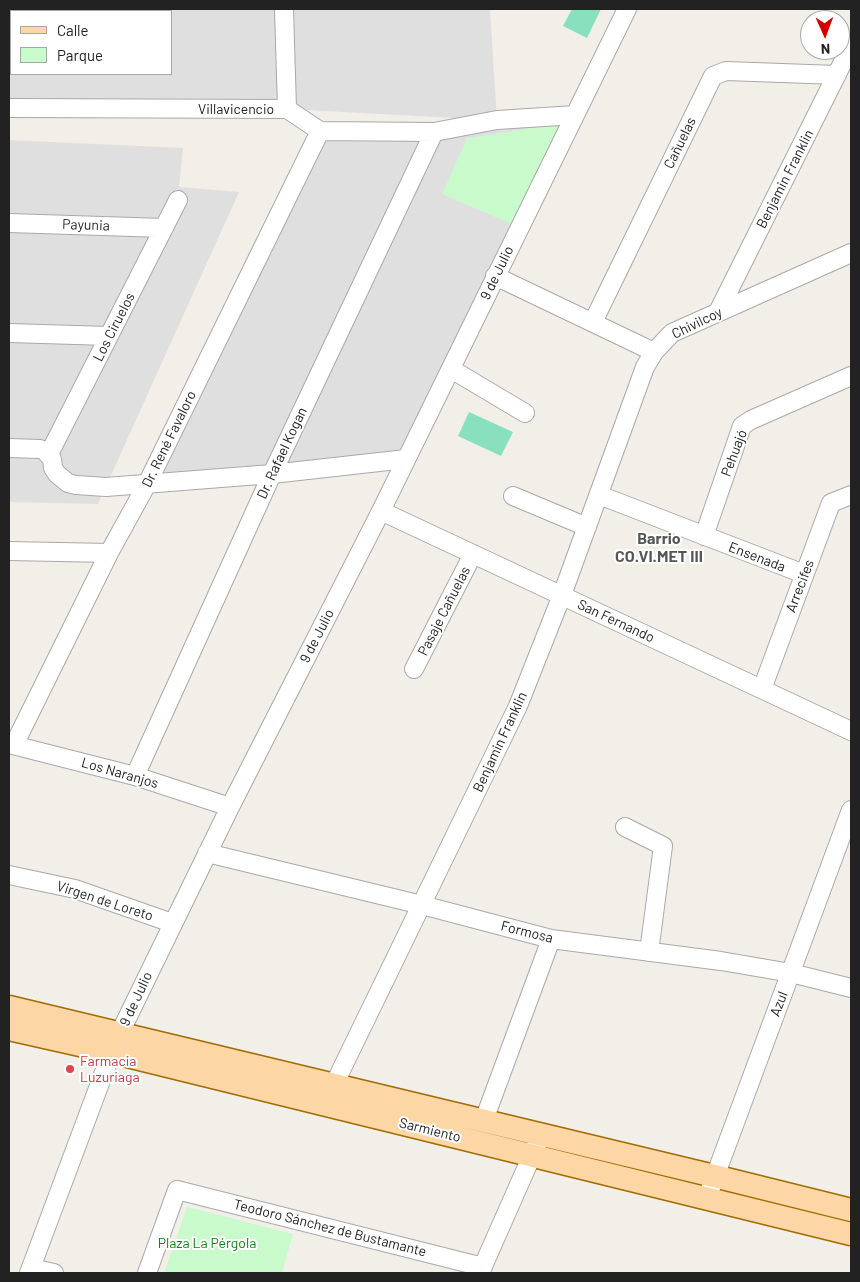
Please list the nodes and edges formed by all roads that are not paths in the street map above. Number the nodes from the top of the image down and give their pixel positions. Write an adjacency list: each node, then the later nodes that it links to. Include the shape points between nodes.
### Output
1 (284, 9): 6 (street)
2 (627, 9): 7 (street, 9 de Julio)
3 (851, 46): 4 (street, Benjamin Franklin)
4 (837, 75): 15 (street, Benjamin Franklin); 16 (street, Cañuelas, via 726,71 713,76)
5 (9, 108): 6 (street, Villavicencio)
6 (287, 109): 8 (street, Villavicencio)
7 (575, 115): 9 (street, via 497,120); 14 (street, 9 de Julio)
8 (320, 131): 9 (street); 27 (street, Dr. René Favaloro)
9 (434, 132): 26 (street, Dr. Rafael Kogan)
10 (178, 200): 12 (street, Los Ciruelos)
11 (9, 223): 12 (street, Payunia)
12 (164, 228): 18 (street, Los Ciruelos)
13 (851, 253): 15 (street, Chivilcoy)
14 (495, 276): 16 (street); 20 (street, 9 de Julio)
15 (718, 312): 19 (street, Chivilcoy, via 672,333)
16 (593, 322): 19 (street)
17 (9, 333): 18 (street)
18 (109, 336): 24 (street, Los Ciruelos)
19 (649, 360): 28 (street, Benjamin Franklin)
20 (451, 369): 22 (street); 25 (street, 9 de Julio)
21 (851, 376): 33 (street, Pehuajó, via 742,426)
22 (525, 413)
23 (9, 448): 24 (street, via 40,449)
24 (49, 454): 27 (street, via 57,474 68,483 106,487)
25 (406, 459): 26 (street); 31 (street, 9 de Julio)
26 (272, 474): 27 (street); 43 (street, Dr. Rafael Kogan)
27 (147, 484): 35 (street, Dr. René Favaloro)
28 (598, 495): 32 (street, Benjamin Franklin); 33 (street, Ensenada)
29 (851, 495): 37 (street, Arrecifes, via 831,503)
30 (513, 496): 32 (street)
31 (382, 510): 36 (street, San Fernando); 44 (street, 9 de Julio)
32 (587, 527): 38 (street, Benjamin Franklin)
33 (704, 536): 37 (street, Ensenada)
34 (9, 551): 35 (street)
35 (108, 553): 42 (street, Dr. René Favaloro)
36 (473, 554): 38 (street, San Fernando); 39 (street, Pasaje Cañuelas)
37 (804, 574): 40 (street, Arrecifes)
38 (562, 595): 40 (street, San Fernando); 49 (street, Benjamin Franklin, via 518,706)
39 (414, 669)
40 (762, 689): 41 (street, San Fernando)
41 (851, 731)
42 (12, 745): 43 (street, Los Naranjos)
43 (135, 776): 44 (street, Los Naranjos)
44 (230, 807): 47 (street, 9 de Julio)
45 (851, 810): 53 (street, Azul)
46 (625, 826): 52 (street, via 663,846)
47 (206, 853): 49 (street, Formosa); 50 (street, 9 de Julio)
48 (9, 875): 50 (street, Virgen de Loreto, via 75,889)
49 (422, 905): 51 (street, Formosa); 58 (street, Benjamin Franklin)
50 (172, 923): 57 (street, 9 de Julio)
51 (551, 939): 52 (street, Formosa); 60 (street)
52 (650, 952): 53 (street, Formosa)
53 (791, 973): 54 (street, Formosa); 63 (street, Azul)
54 (851, 988)
55 (9, 1007): 57 (main road, Sarmiento)
56 (9, 1029): 57 (main road, Sarmiento)
57 (115, 1043): 58 (main road, Sarmiento); 59 (main road, Sarmiento); 67 (street, 9 de Julio)
58 (334, 1084): 59 (street, Benjamin Franklin); 60 (main road, Sarmiento)
59 (324, 1104): 62 (main road, Sarmiento)
60 (484, 1120): 61 (main road, Sarmiento)
61 (541, 1134): 62 (street); 63 (main road, Sarmiento)
62 (532, 1155): 64 (main road, Sarmiento); 68 (street)
63 (714, 1176): 64 (street, Azul); 65 (main road, Sarmiento)
64 (707, 1198): 66 (main road, Sarmiento)
65 (851, 1210)
66 (851, 1234)
67 (30, 1270): 69 (street)
68 (482, 1270): 70 (street, Teodoro Sánchez de Bustamante, via 177,1190)
69 (54, 1273)
70 (147, 1273)

